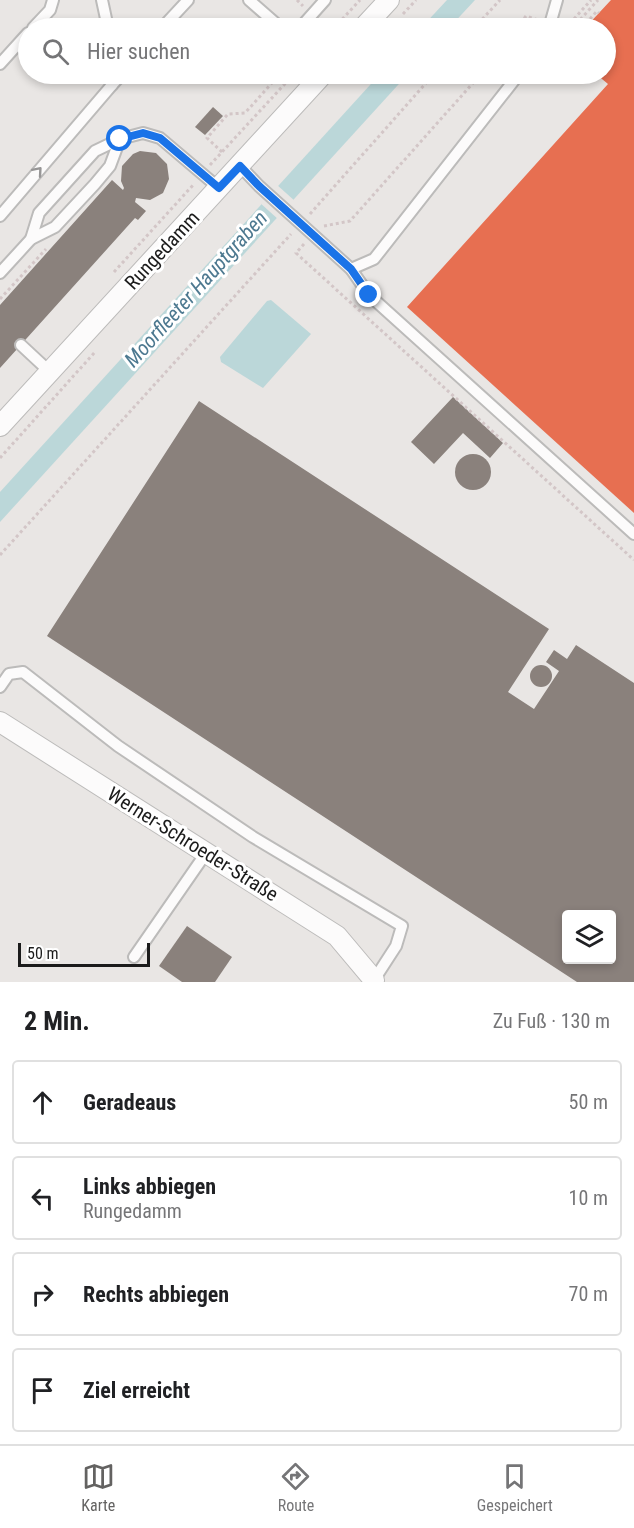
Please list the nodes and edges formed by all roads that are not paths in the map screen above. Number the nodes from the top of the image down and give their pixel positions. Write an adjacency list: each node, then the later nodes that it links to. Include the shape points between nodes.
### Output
1 (53, 0): 8 (lane)
2 (102, 0): 9 (lane)
3 (188, 0): 10 (lane)
4 (249, 0): 11 (lane)
5 (326, 0): 12 (lane)
6 (389, 0): 13 (street)
7 (557, 0): 14 (lane)
8 (42, 18)
9 (106, 18)
10 (171, 18)
11 (270, 18)
12 (309, 18)
13 (372, 18)
14 (552, 18)
15 (18, 44): 16 (lane)
16 (0, 64)
17 (108, 84): 23 (lane, one-way to 17)
18 (314, 84): 21 (street, Rungedamm)
19 (511, 84): 25 (lane, via 374,259)
20 (120, 139): 22 (lane, via 143,133 160,138); 24 (lane, via 110,166 94,184 55,227); 24 (lane, via 95,151 39,213)
21 (240, 166): 22 (street, Rungedamm); 25 (lane)
22 (219, 188): 28 (street, Rungedamm)
23 (0, 216)
24 (31, 239): 26 (lane)
25 (351, 269): 30 (lane, via 369,295)
26 (0, 273)
27 (21, 345): 28 (lane)
28 (50, 372): 29 (street, Rungedamm)
29 (0, 426)
30 (634, 534)
31 (0, 687): 35 (lane, via 9,674 23,672 118,746 253,837 402,926 396,946)
32 (0, 722): 33 (street, Werner-Schroeder-Straße)
33 (206, 853): 34 (lane); 35 (street, Werner-Schroeder-Straße, via 337,936)
34 (134, 957)
35 (374, 980)

